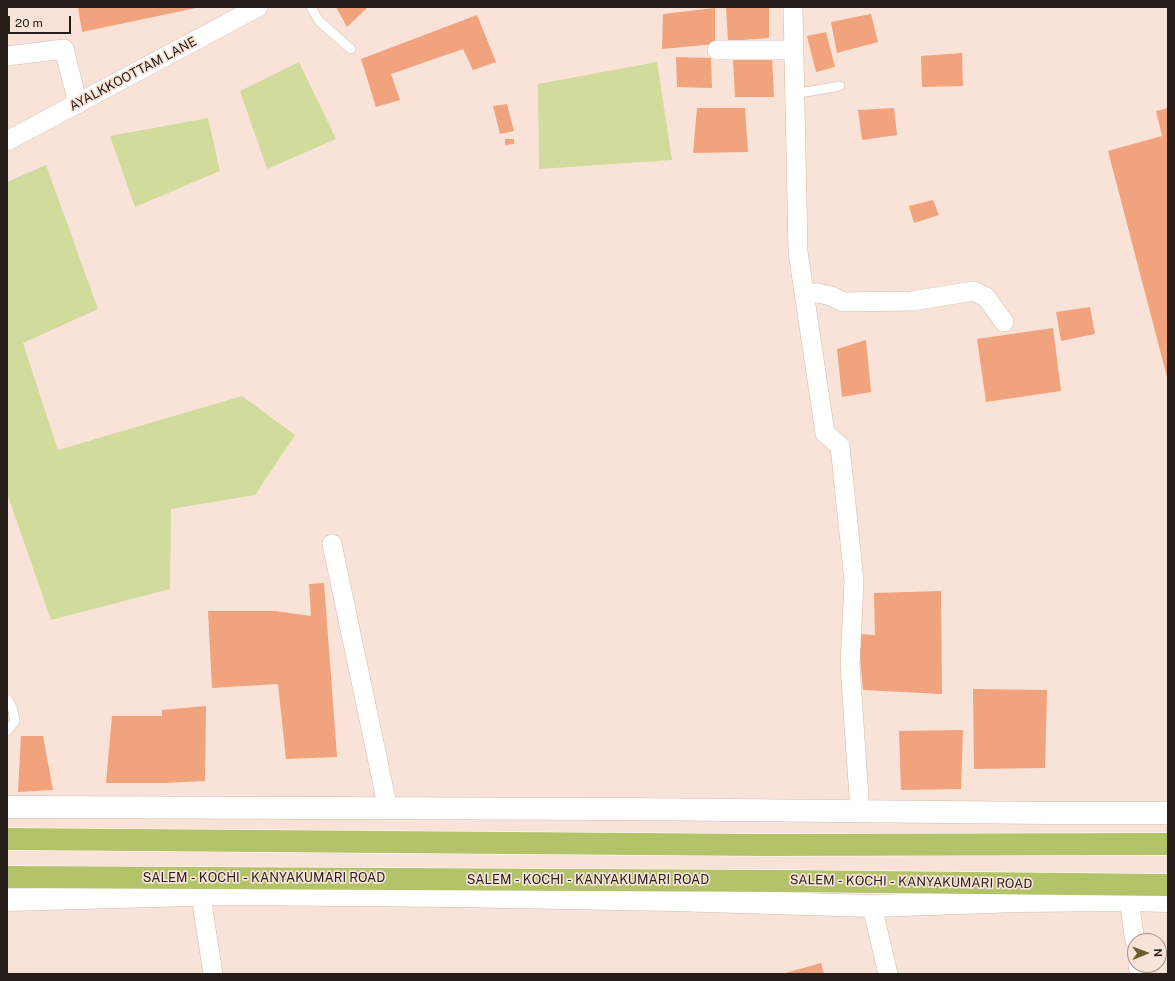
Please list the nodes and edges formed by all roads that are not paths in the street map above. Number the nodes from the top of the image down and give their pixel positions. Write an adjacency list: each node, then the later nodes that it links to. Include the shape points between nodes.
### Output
1 (258, 7): 10 (street, AYALKKOOTTAM LANE)
2 (311, 7): 4 (lane, via 319,21)
3 (793, 7): 6 (street)
4 (351, 49)
5 (716, 50): 6 (street)
6 (793, 50): 9 (street)
7 (7, 56): 10 (street, via 64,49)
8 (840, 86): 9 (lane)
9 (794, 94): 12 (street, via 798,252)
10 (78, 104): 11 (street, AYALKKOOTTAM LANE)
11 (7, 141)
12 (804, 293): 13 (street, via 818,292 843,302 912,301 974,290 986,297); 19 (street, via 825,433 840,446 854,581 850,664)
13 (1004, 322)
14 (332, 544): 18 (street)
15 (7, 699): 16 (lane, via 15,721)
16 (7, 731)
17 (7, 806): 18 (street)
18 (388, 809): 19 (street)
19 (860, 812): 20 (street)
20 (1168, 813)
21 (7, 839): 22 (highway, via 764,845)
22 (1168, 844)
23 (7, 877): 25 (highway, SALEM - KOCHI - KANYAKUMARI ROAD, via 780,881)
24 (1168, 885): 25 (highway, SALEM - KOCHI - KANYAKUMARI ROAD)
25 (1130, 892): 28 (street); 29 (street, via 1018,901); 30 (street)
26 (201, 896): 27 (street); 29 (street, via 420,896); 31 (street)
27 (7, 900)
28 (1168, 901)
29 (872, 906): 32 (street)
30 (1134, 933)
31 (213, 974)
32 (888, 974)

